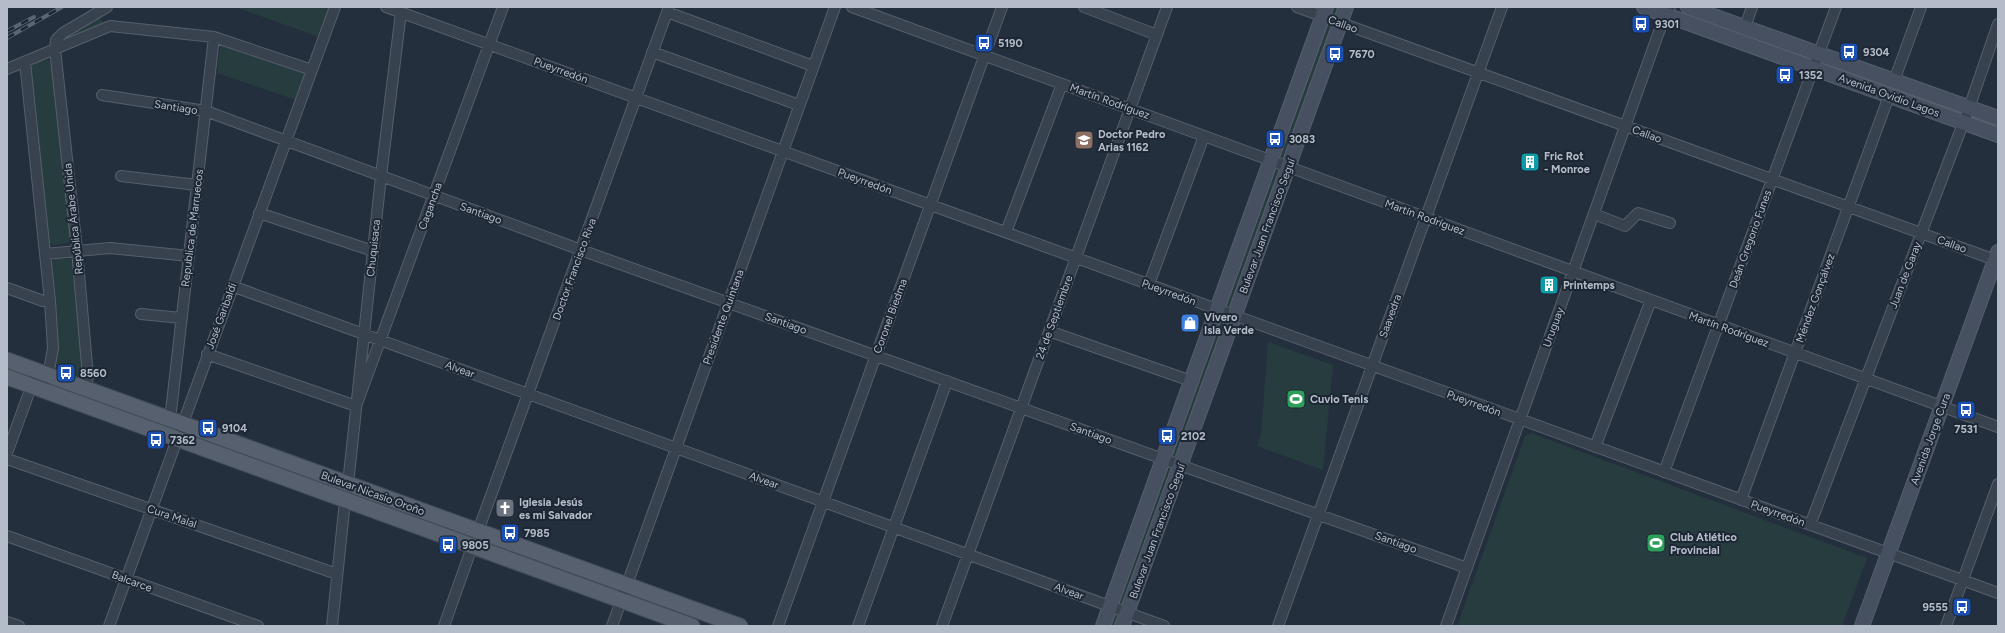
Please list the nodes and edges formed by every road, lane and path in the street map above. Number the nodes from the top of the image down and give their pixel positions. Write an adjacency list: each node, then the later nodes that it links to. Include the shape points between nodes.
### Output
1 (335, 7): 37 (street, José Garibaldi)
2 (386, 7): 20 (street, Pueyrredón)
3 (503, 7): 28 (street, Cagancha)
4 (834, 7): 34 (street, Presidente Quintana)
5 (852, 7): 32 (street, Martín Rodríguez)
6 (1002, 7): 32 (street, Coronel Biedma)
7 (1084, 7): 26 (street)
8 (1167, 7): 26 (street, 24 de Septiembre)
9 (1297, 7): 21 (street, Callao)
10 (1346, 7): 22 (main road, Bulevar Juan Francisco Seguí)
11 (1502, 7): 38 (street, Saavedra)
12 (1644, 7): 19 (main road, Avenida Ovidio Lagos)
13 (1688, 7): 25 (main road, Avenida Ovidio Lagos)
14 (1752, 7): 25 (street)
15 (1836, 7): 31 (street, Deán Gregorio Funes)
16 (1921, 7): 39 (street)
17 (105, 8): 24 (street); 29 (street, via 63,33 56,40)
18 (668, 10): 30 (street, Doctor Francisco Riva); 34 (street)
19 (1667, 11): 35 (main road, Avenida Ovidio Lagos); 50 (street, Uruguay)
20 (401, 12): 28 (street, Pueyrredón); 58 (street, Chuquisaca)
21 (1325, 12): 22 (street, Callao); 55 (main road, Bulevar Juan Francisco Seguí)
22 (1341, 23): 38 (street, Callao); 56 (main road, Bulevar Juan Francisco Seguí)
23 (1998, 24): 45 (street, Juan de Garay)
24 (110, 26): 27 (street); 29 (street)
25 (1745, 27): 31 (main road, Avenida Ovidio Lagos)
26 (1157, 35): 46 (street, 24 de Septiembre)
27 (214, 37): 37 (street); 47 (street, Republica de Marruecos)
28 (489, 44): 43 (street, Pueyrredón); 61 (street, Cagancha)
29 (55, 50): 33 (street); 70 (street, República Árabe Unida)
30 (652, 52): 43 (street, Doctor Francisco Riva); 44 (street)
31 (1819, 54): 35 (street, Deán Gregorio Funes); 39 (main road, Avenida Ovidio Lagos)
32 (984, 55): 40 (street, Martín Rodríguez); 62 (street, Coronel Biedma)
33 (25, 62): 36 (street); 73 (street)
34 (813, 66): 44 (street, Presidente Quintana)
35 (1814, 68): 42 (main road, Avenida Ovidio Lagos); 59 (street, Deán Gregorio Funes)
36 (7, 69)
37 (312, 70): 53 (street, José Garibaldi)
38 (1478, 72): 50 (street, Callao); 66 (street, Saavedra)
39 (1894, 81): 45 (main road, Avenida Ovidio Lagos)
40 (1062, 84): 46 (street, Martín Rodríguez); 68 (street)
41 (102, 95): 47 (street, Santiago)
42 (1889, 96): 49 (main road, Avenida Ovidio Lagos); 63 (street, Méndez Gonçálvez)
43 (636, 98): 54 (street, Pueyrredón); 71 (street, Doctor Francisco Riva)
44 (799, 105): 54 (street, Presidente Quintana)
45 (1969, 108): 48 (main road, Avenida Ovidio Lagos); 49 (street, Juan de Garay)
46 (1130, 109): 52 (street, Martín Rodríguez); 75 (street, 24 de Septiembre)
47 (206, 111): 53 (street, Santiago); 60 (street, Republica de Marruecos)
48 (1998, 118)
49 (1963, 122): 51 (main road, Avenida Ovidio Lagos); 69 (street, Juan de Garay)
50 (1625, 126): 59 (street, Callao); 65 (street, Uruguay)
51 (1998, 134)
52 (1204, 136): 55 (street, Martín Rodríguez); 78 (street)
53 (286, 141): 58 (street, Santiago); 64 (street, José Garibaldi)
54 (783, 151): 62 (street, Pueyrredón); 83 (street, Presidente Quintana)
55 (1271, 160): 56 (street, Martín Rodríguez); 84 (main road, Bulevar Juan Francisco Seguí)
56 (1288, 167): 66 (street, Martín Rodríguez); 86 (main road, Bulevar Juan Francisco Seguí)
57 (121, 176): 60 (street)
58 (381, 176): 61 (street, Santiago); 72 (street, Chuquisaca)
59 (1772, 179): 63 (street, Callao); 88 (street, Deán Gregorio Funes)
60 (197, 185): 74 (street, Republica de Marruecos)
61 (434, 196): 71 (street, Santiago); 91 (street, Cagancha)
62 (930, 205): 68 (street, Pueyrredón); 94 (street, Coronel Biedma)
63 (1848, 207): 69 (street, Callao); 92 (street, Méndez Gonçálvez)
64 (259, 213): 72 (street); 79 (street, José Garibaldi)
65 (1594, 214): 67 (street, via 1622,226 1628,224 1638,213); 77 (street, Uruguay)
66 (1425, 217): 77 (street, Martín Rodríguez); 96 (street, Saavedra)
67 (1670, 223)
68 (1006, 232): 75 (street, Pueyrredón)
69 (1921, 233): 76 (street, Callao); 99 (street, Juan de Garay)
70 (77, 250): 73 (street); 74 (street, via 110,248); 103 (street, República Árabe Unida, via 88,377)
71 (581, 250): 83 (street, Santiago); 104 (street, Doctor Francisco Riva)
72 (373, 251): 90 (street, Chuquisaca)
73 (45, 254): 82 (street)
74 (189, 256): 87 (street, Republica de Marruecos)
75 (1076, 258): 78 (street, Pueyrredón); 89 (street, 24 de Septiembre)
76 (1997, 258): 106 (main road, Avenida Jorge Cura)
77 (1573, 271): 81 (street, Martín Rodríguez); 108 (street, Uruguay)
78 (1149, 284): 84 (street, Pueyrredón)
79 (232, 286): 90 (street, Alvear); 93 (street, José Garibaldi)
80 (7, 288): 82 (street, via 43,301)
81 (1650, 300): 88 (street, Martín Rodríguez); 112 (street)
82 (50, 301): 97 (street, via 53,348)
83 (728, 303): 94 (street, Santiago); 113 (street, Presidente Quintana)
84 (1217, 309): 86 (street, Pueyrredón); 101 (main road, Bulevar Juan Francisco Seguí)
85 (141, 314): 87 (street)
86 (1235, 316): 96 (street, Pueyrredón); 117 (main road, Bulevar Juan Francisco Seguí)
87 (181, 318): 109 (street, Republica de Marruecos)
88 (1719, 325): 92 (street, Martín Rodríguez); 118 (street, Deán Gregorio Funes)
89 (1049, 331): 101 (street); 107 (street, 24 de Septiembre)
90 (365, 334): 91 (street, Alvear); 105 (street, Chuquisaca)
91 (380, 340): 104 (street, Alvear); 105 (street, Cagancha)
92 (1795, 353): 99 (street, Martín Rodríguez); 121 (street, Méndez Gonçálvez)
93 (207, 354): 105 (street); 109 (street, José Garibaldi)
94 (876, 356): 100 (street, Santiago); 123 (street, Coronel Biedma)
95 (7, 360): 97 (main road, Bulevar Nicasio Oroño)
96 (1372, 366): 108 (street, Pueyrredón); 125 (street, Saavedra)
97 (42, 373): 102 (street); 103 (main road, Bulevar Nicasio Oroño)
98 (7, 377): 102 (main road, Bulevar Nicasio Oroño)
99 (1865, 378): 106 (street, Martín Rodríguez); 126 (street, Juan de Garay)
100 (947, 381): 107 (street, Santiago); 127 (street)
101 (1191, 381): 116 (main road, Bulevar Juan Francisco Seguí)
102 (37, 388): 111 (main road, Bulevar Nicasio Oroño); 114 (street)
103 (85, 389): 109 (main road, Bulevar Nicasio Oroño)
104 (528, 394): 113 (street, Alvear); 128 (street, Doctor Francisco Riva)
105 (356, 406): 119 (street, Chuquisaca)
106 (1942, 406): 110 (street, Martín Rodríguez); 131 (main road, Avenida Jorge Cura)
107 (1022, 408): 116 (street, Santiago); 132 (street, 24 de Septiembre)
108 (1520, 420): 112 (street, Pueyrredón); 133 (street, Uruguay)
109 (176, 422): 111 (street, José Garibaldi); 119 (main road, Bulevar Nicasio Oroño)
110 (1998, 427)
111 (177, 440): 122 (main road, Bulevar Nicasio Oroño); 124 (street, José Garibaldi)
112 (1595, 446): 118 (street, Pueyrredón)
113 (676, 448): 123 (street, Alvear); 137 (street, Presidente Quintana)
114 (7, 453)
115 (7, 459): 124 (street, Cura Malal)
116 (1163, 459): 117 (street, Santiago); 140 (main road, Bulevar Juan Francisco Seguí)
117 (1180, 465): 125 (street, Santiago); 141 (main road, Bulevar Juan Francisco Seguí)
118 (1664, 472): 121 (street, Pueyrredón)
119 (348, 484): 128 (main road, Bulevar Nicasio Oroño)
120 (1998, 484): 136 (street)
121 (1742, 500): 126 (street, Pueyrredón)
122 (345, 501): 130 (main road, Bulevar Nicasio Oroño); 134 (street)
123 (823, 501): 127 (street, Alvear); 151 (street, Coronel Biedma)
124 (152, 510): 134 (street, Cura Malal); 135 (street, José Garibaldi)
125 (1318, 514): 133 (street, Santiago); 156 (street, Saavedra)
126 (1810, 525): 131 (street, Pueyrredón)
127 (895, 528): 132 (street, Alvear); 152 (street)
128 (478, 531): 137 (main road, Bulevar Nicasio Oroño)
129 (7, 536): 135 (street, Balcarce)
130 (472, 547): 139 (main road, Bulevar Nicasio Oroño); 147 (street)
131 (1888, 553): 136 (street, Pueyrredón); 158 (main road, Avenida Jorge Cura)
132 (968, 554): 140 (street, Alvear); 153 (street, 24 de Septiembre)
133 (1467, 568): 157 (street, Uruguay)
134 (337, 574): 146 (street)
135 (127, 579): 144 (street, José Garibaldi); 145 (street, Balcarce)
136 (1962, 580): 138 (street, Pueyrredón); 159 (street)
137 (627, 585): 139 (street, Presidente Quintana); 150 (main road, Bulevar Nicasio Oroño)
138 (1998, 593)
139 (621, 600): 148 (street, Presidente Quintana); 149 (main road, Bulevar Nicasio Oroño)
140 (1110, 606): 141 (street, Alvear); 154 (main road, Bulevar Juan Francisco Seguí)
141 (1125, 619): 155 (street, Alvear)
142 (7, 622): 143 (street)
143 (19, 626)
144 (109, 626)
145 (258, 626)
146 (332, 626)
147 (444, 626)
148 (612, 626)
149 (692, 626)
150 (740, 626)
151 (778, 626)
152 (858, 626)
153 (942, 626)
154 (1103, 626)
155 (1164, 626)
156 (1278, 626)
157 (1446, 626)
158 (1862, 626)
159 (1946, 626)

